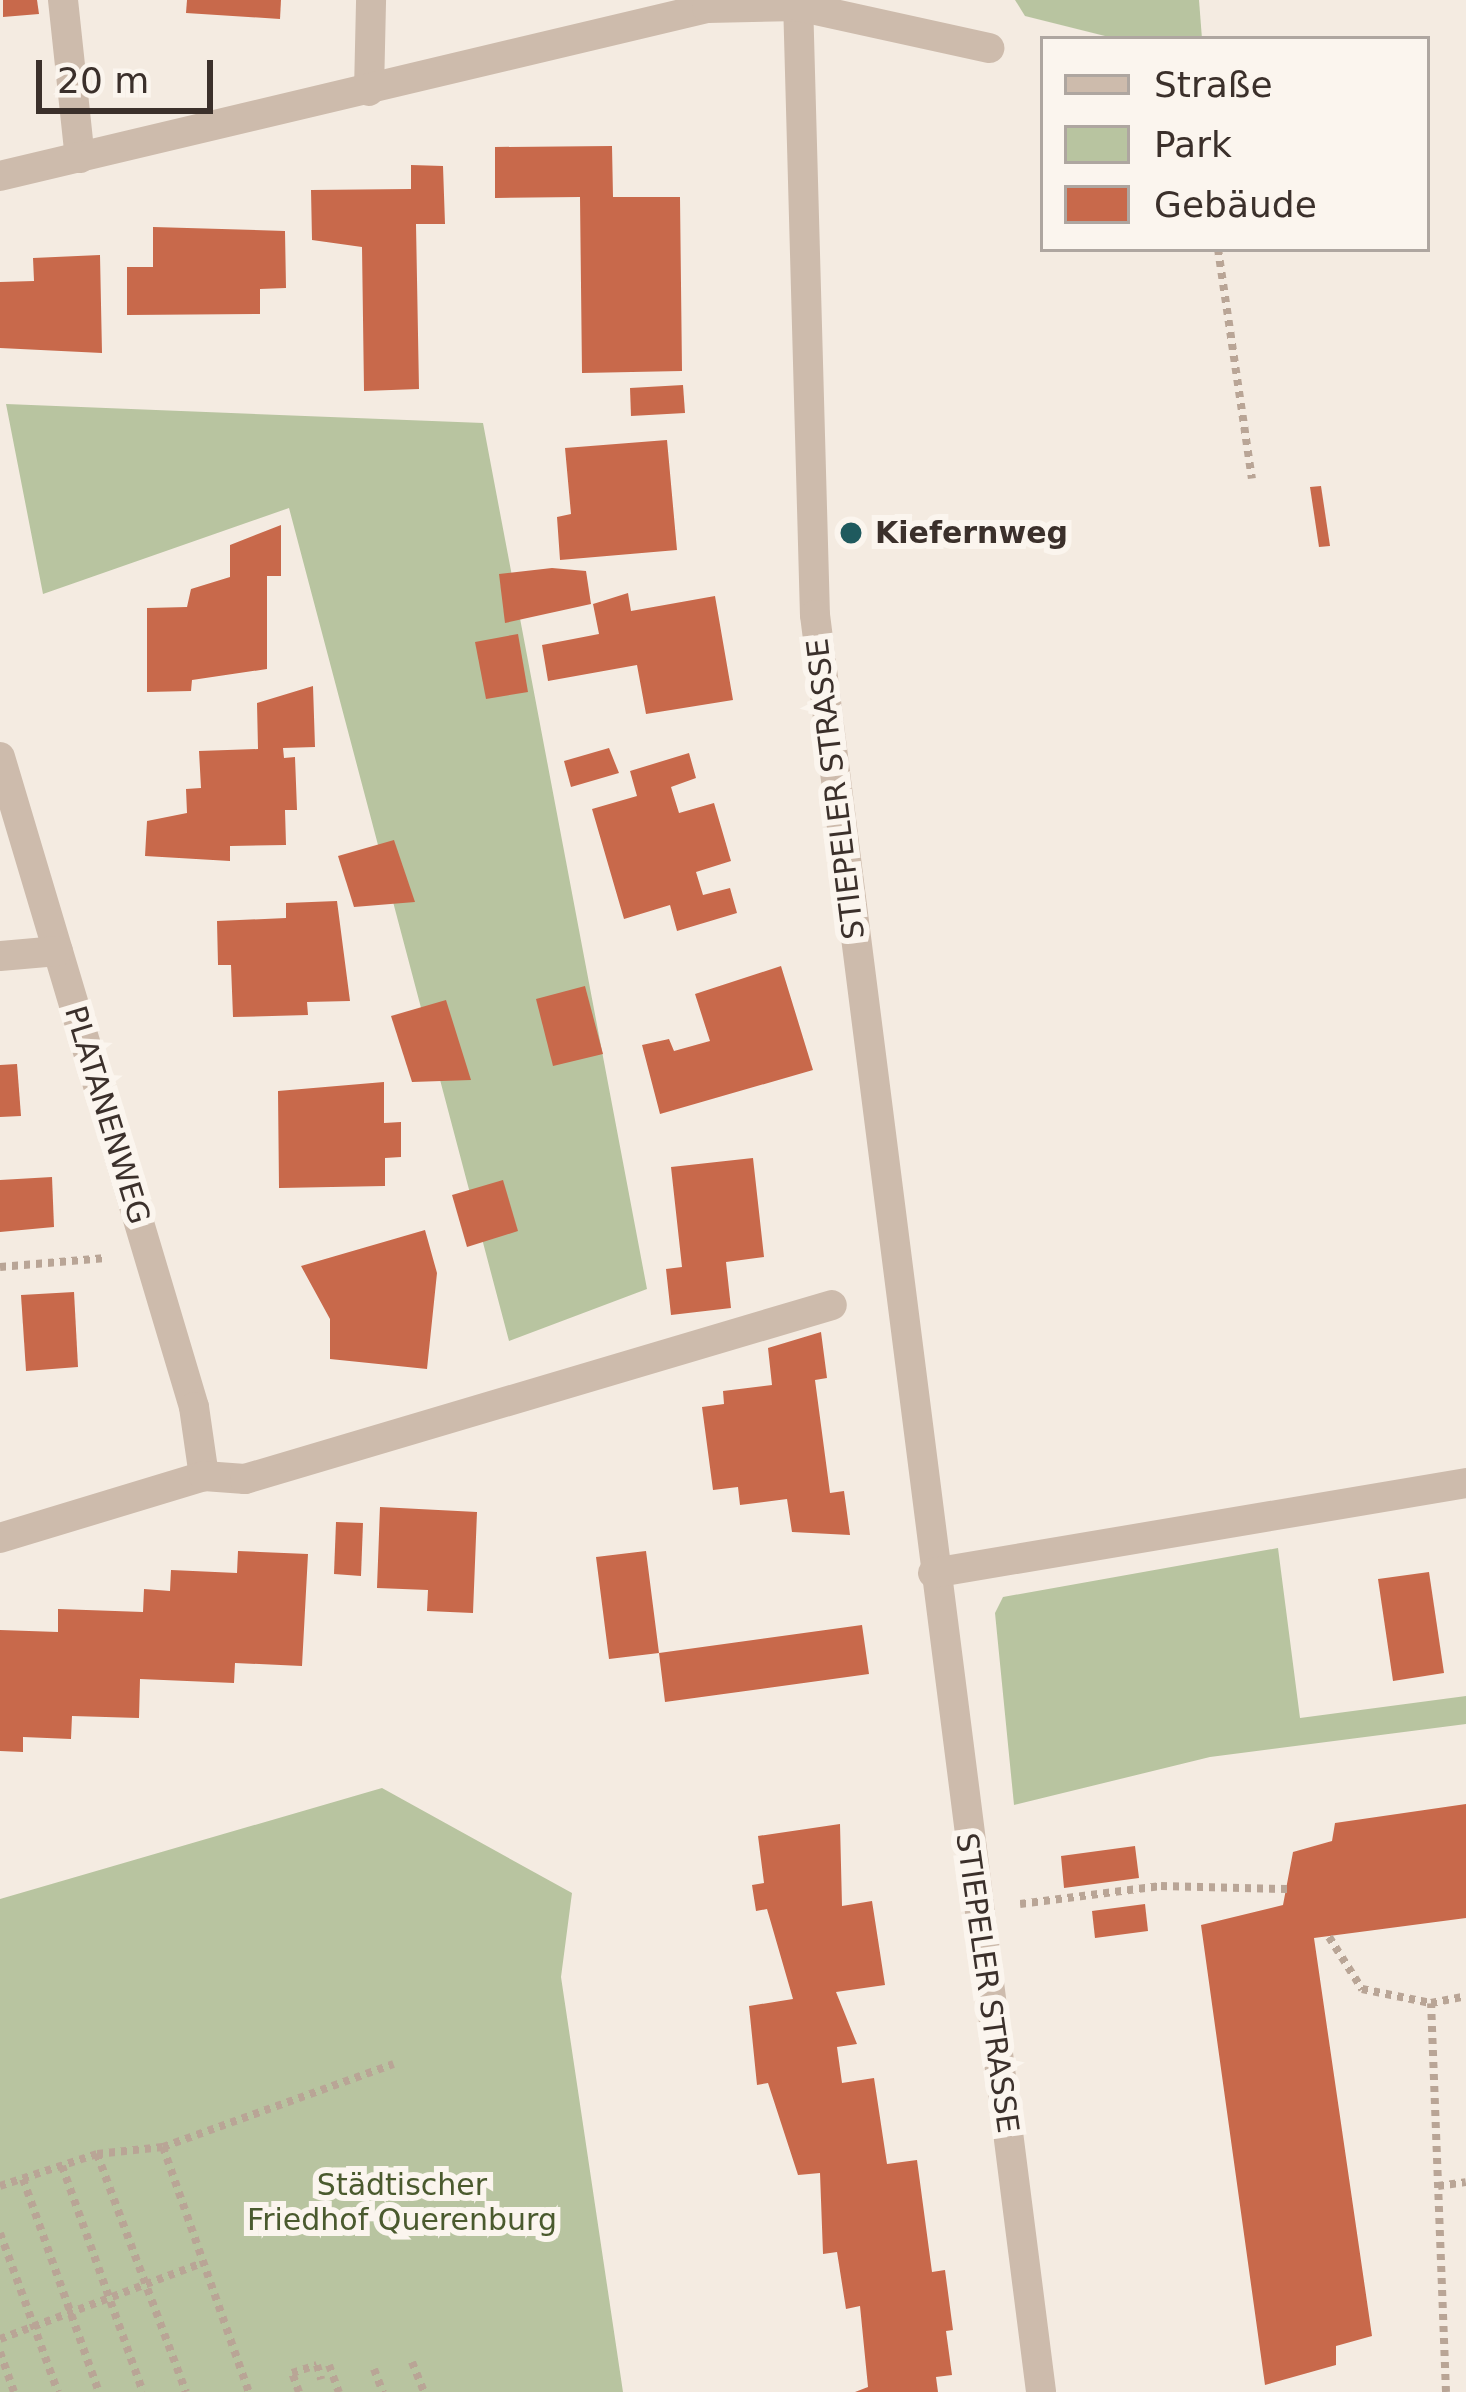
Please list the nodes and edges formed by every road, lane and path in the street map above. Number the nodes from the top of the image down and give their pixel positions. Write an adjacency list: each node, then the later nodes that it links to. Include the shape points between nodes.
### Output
1 (63, 0): 6 (street)
2 (371, 0): 5 (street)
3 (798, 3): 4 (street); 5 (street, via 706,8); 19 (street, STIEPELER STRASSE, via 814,615)
4 (988, 48)
5 (369, 91): 6 (street)
6 (80, 158): 7 (street)
7 (0, 176)
8 (1218, 252): 9 (path)
9 (1252, 478)
10 (0, 757): 11 (street, PLATANENWEG)
11 (58, 951): 12 (street); 13 (street, PLATANENWEG)
12 (0, 956)
13 (148, 1253): 14 (path); 16 (street, PLATANENWEG, via 194,1407)
14 (0, 1267)
15 (832, 1305): 16 (street, via 245,1479)
16 (204, 1476): 18 (street)
17 (1466, 1484): 19 (street)
18 (0, 1538)
19 (933, 1573): 21 (street, STIEPELER STRASSE)
20 (1288, 1889): 21 (path, via 1162,1886)
21 (978, 1912): 55 (street, STIEPELER STRASSE)
22 (1329, 1937): 24 (path, via 1362,1989)
23 (1466, 1996): 24 (path)
24 (1431, 2003): 32 (path)
25 (393, 2064): 26 (path)
26 (164, 2146): 27 (path); 34 (path)
27 (98, 2154): 28 (path); 35 (path)
28 (62, 2166): 29 (path); 36 (path)
29 (23, 2179): 31 (path); 37 (path)
30 (1466, 2182): 32 (path)
31 (0, 2186)
32 (1438, 2186): 56 (path)
33 (0, 2233): 38 (path)
34 (202, 2263): 35 (path); 50 (path)
35 (148, 2282): 36 (path); 49 (path)
36 (110, 2299): 37 (path); 48 (path)
37 (71, 2312): 38 (path); 47 (path)
38 (34, 2326): 39 (path); 46 (path)
39 (0, 2339)
40 (0, 2352): 45 (path)
41 (412, 2362): 54 (path)
42 (329, 2365): 52 (path)
43 (374, 2369): 53 (path)
44 (321, 2379): 51 (path, via 316,2365 292,2373)
45 (14, 2392)
46 (58, 2392)
47 (100, 2392)
48 (143, 2392)
49 (186, 2392)
50 (249, 2392)
51 (299, 2392)
52 (339, 2392)
53 (383, 2392)
54 (424, 2392)
55 (1041, 2392)
56 (1446, 2392)

